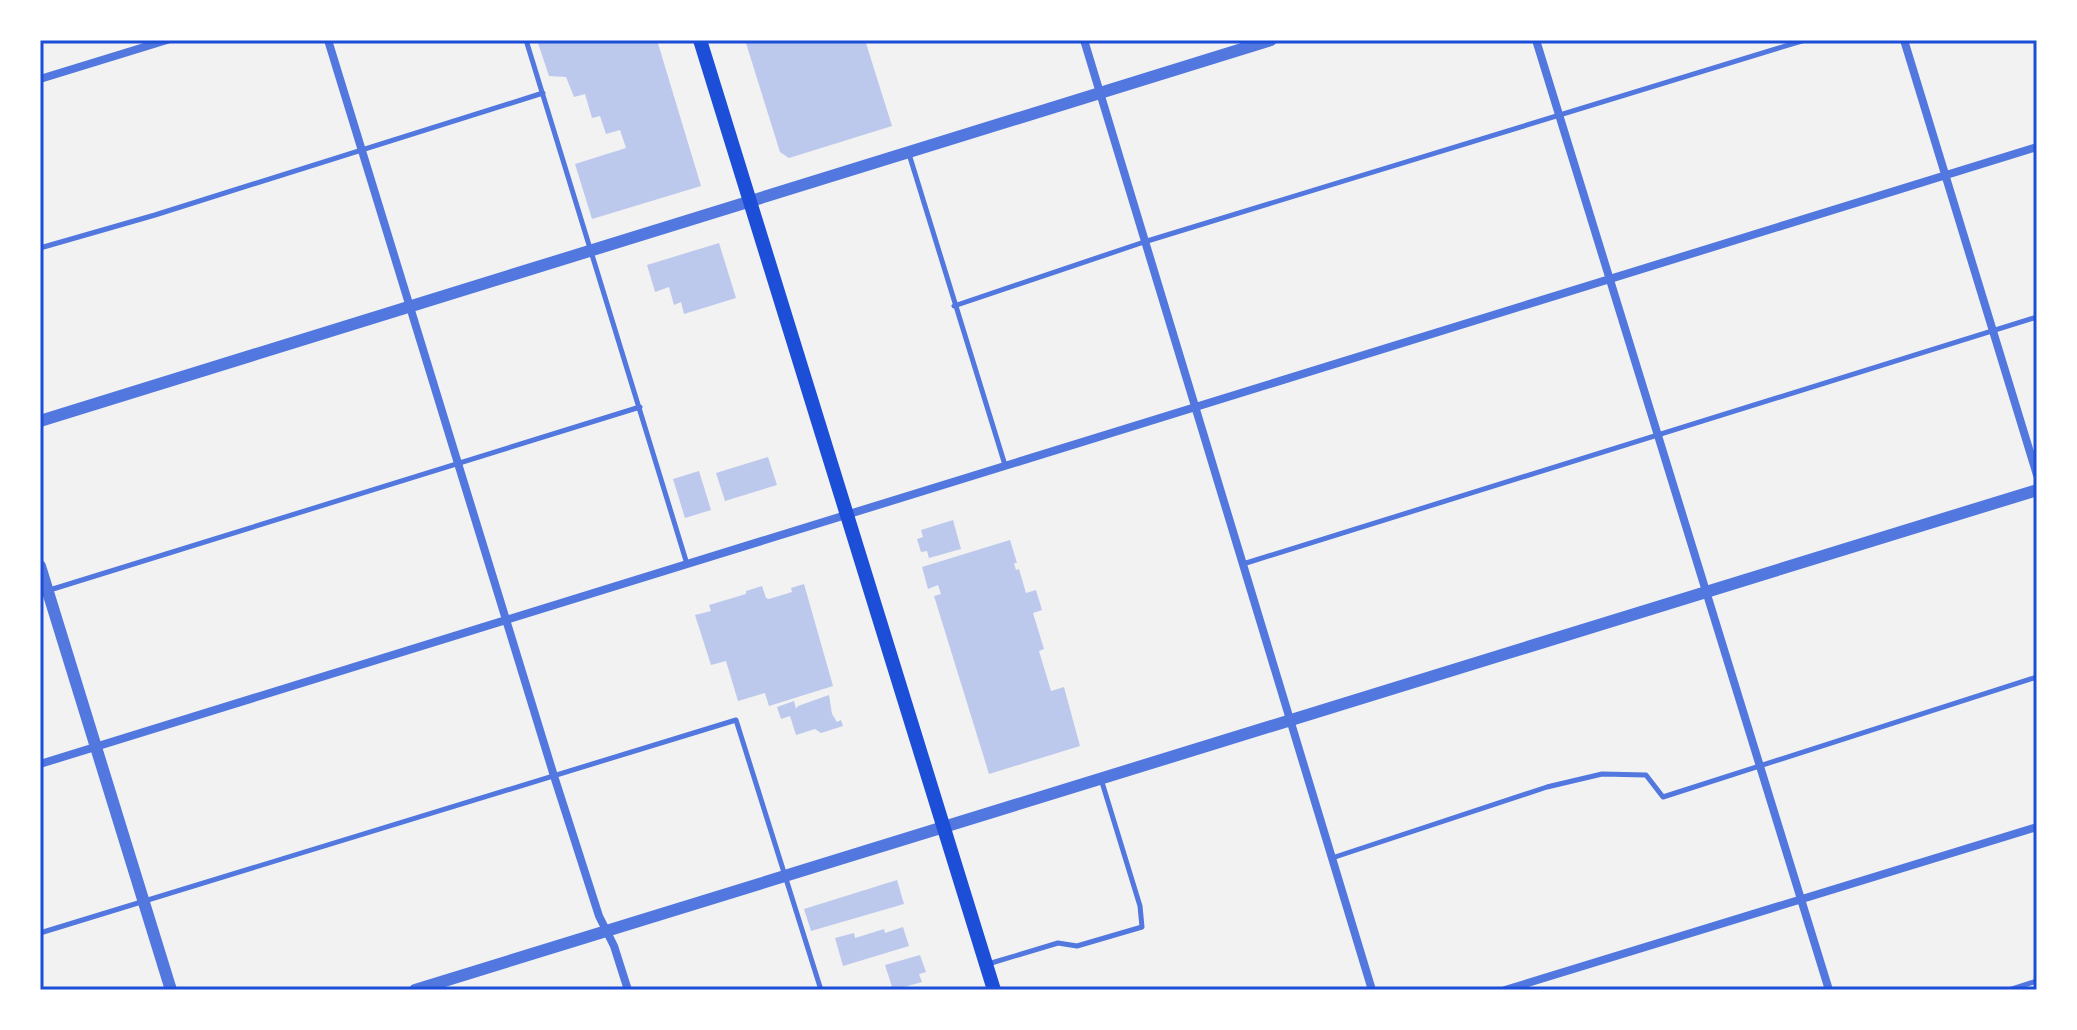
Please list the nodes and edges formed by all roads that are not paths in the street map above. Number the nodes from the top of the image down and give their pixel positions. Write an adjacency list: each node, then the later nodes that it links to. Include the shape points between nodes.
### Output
1 (167, 40): 10 (street)
2 (328, 40): 15 (street)
3 (526, 40): 11 (lane)
4 (700, 40): 18 (main road)
5 (1084, 40): 12 (street)
6 (1271, 40): 12 (street)
7 (1536, 40): 13 (street)
8 (1805, 40): 13 (lane)
9 (1904, 40): 17 (street)
10 (40, 79)
11 (543, 93): 15 (lane); 21 (lane)
12 (1100, 93): 16 (street); 19 (street)
13 (1560, 115): 19 (lane); 22 (street)
14 (2037, 147): 17 (street)
15 (361, 150): 20 (lane); 24 (street)
16 (908, 153): 18 (street); 23 (lane)
17 (1945, 176): 22 (street); 26 (street)
18 (751, 201): 21 (street); 35 (main road)
19 (1144, 242): 23 (lane); 28 (street)
20 (40, 248)
21 (593, 251): 24 (street); 27 (lane)
22 (1610, 280): 28 (street); 30 (street)
23 (954, 306): 32 (lane)
24 (409, 307): 29 (street); 31 (street)
25 (2037, 317): 26 (lane)
26 (1992, 331): 30 (lane); 33 (street)
27 (640, 407): 31 (lane); 36 (lane)
28 (1194, 409): 32 (street); 37 (street)
29 (40, 421)
30 (1660, 435): 37 (lane); 40 (street)
31 (458, 464): 39 (lane); 41 (street)
32 (1005, 465): 35 (street)
33 (2037, 475)
34 (2037, 490): 40 (street)
35 (847, 515): 36 (street); 49 (main road)
36 (687, 564): 41 (street)
37 (1242, 564): 43 (street)
38 (40, 566): 39 (street)
39 (44, 591): 44 (street)
40 (1706, 591): 43 (street); 46 (street)
41 (506, 620): 44 (street); 47 (street)
42 (2037, 677): 46 (lane)
43 (1290, 720): 48 (street); 51 (street)
44 (96, 747): 45 (street); 54 (street)
45 (40, 764)
46 (1759, 764): 51 (lane, via 1663,797 1646,775 1602,774); 53 (street)
47 (554, 776): 52 (lane, via 736,720); 54 (lane); 55 (street)
48 (1101, 778): 49 (street); 57 (lane, via 1142,927 1077,946 1058,943)
49 (943, 827): 52 (street); 57 (main road)
50 (2037, 827): 53 (street)
51 (1332, 858): 65 (street)
52 (785, 876): 55 (street); 63 (lane)
53 (1802, 900): 59 (street); 67 (street)
54 (144, 901): 56 (lane); 60 (street)
55 (607, 931): 61 (street); 62 (street)
56 (40, 933)
57 (986, 965): 64 (main road)
58 (2037, 981): 68 (lane)
59 (1532, 986): 66 (street)
60 (171, 990)
61 (415, 990)
62 (628, 990)
63 (821, 990)
64 (994, 990)
65 (1372, 990)
66 (1505, 990)
67 (1829, 990)
68 (2009, 990)

